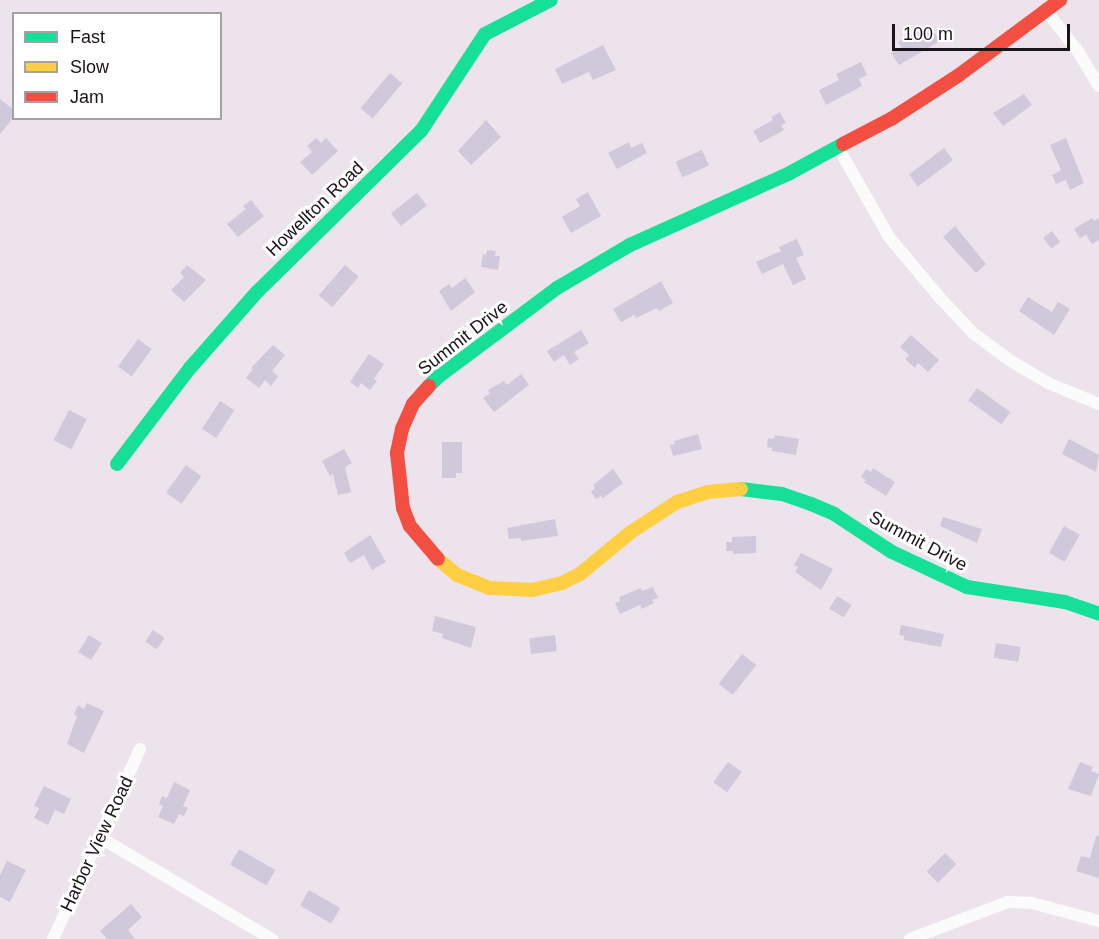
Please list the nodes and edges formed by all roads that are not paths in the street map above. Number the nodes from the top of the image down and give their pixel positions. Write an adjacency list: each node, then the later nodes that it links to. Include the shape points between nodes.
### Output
1 (551, 0): 7 (street, Howellton Road, via 485,34 421,131 257,292 190,368)
2 (1060, 0): 3 (street, Summit Drive)
3 (1047, 12): 4 (street); 5 (street, Summit Drive, via 949,81)
4 (1099, 86)
5 (839, 149): 6 (street, via 889,237 974,333 1048,383); 8 (street, Summit Drive, via 630,246 557,288 438,376 413,404 397,453 400,491 410,526 425,546 457,575 490,588 532,590 562,583 579,574 631,532 677,502 707,492 737,489 782,494 834,514 892,552 967,587 1065,602)
6 (1099, 404)
7 (117, 464)
8 (1099, 614)
9 (140, 749): 10 (street, Harbor View Road)
10 (101, 838): 12 (street, Harbor View Road); 13 (street)
11 (1099, 921): 14 (street, via 1014,901)
12 (53, 939)
13 (272, 939)
14 (910, 939)

